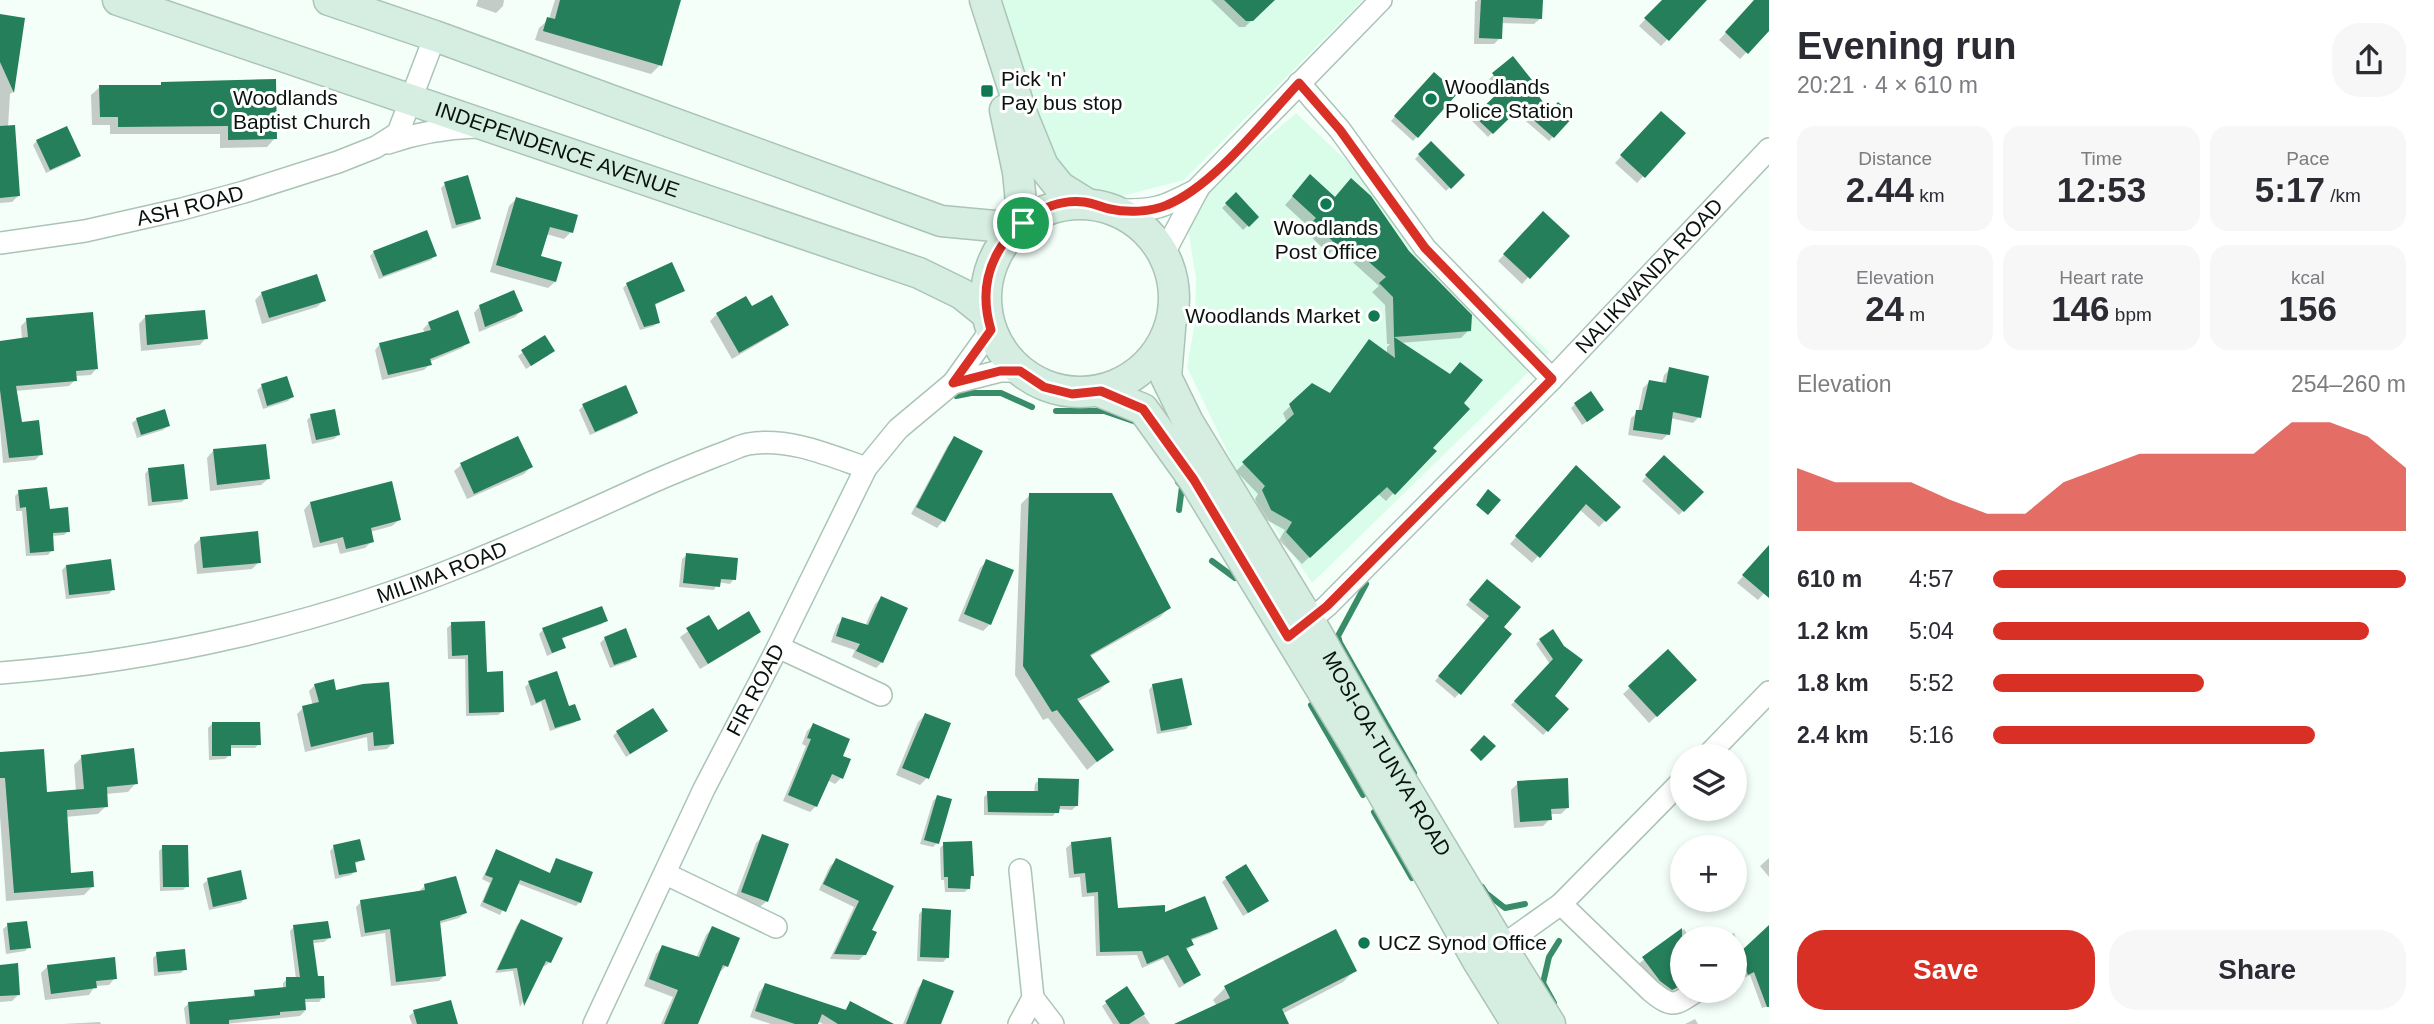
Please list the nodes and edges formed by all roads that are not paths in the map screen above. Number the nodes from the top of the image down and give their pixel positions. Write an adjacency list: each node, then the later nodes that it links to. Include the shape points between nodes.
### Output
1 (118, 0): 8 (main road, INDEPENDENCE AVENUE)
2 (329, 0): 6 (main road)
3 (971, 0): 15 (main road, via 1006,114 1018,173)
4 (985, 0): 13 (main road, via 1043,166 1060,187)
5 (1381, 0): 7 (street)
6 (435, 36): 8 (street, ASH ROAD); 15 (main road, via 941,221)
7 (1299, 83): 12 (street); 21 (street, via 1340,130 1425,248)
8 (411, 98): 9 (main road, INDEPENDENCE AVENUE); 10 (street, ASH ROAD, via 398,133)
9 (492, 126): 10 (street, ASH ROAD, via 426,132); 18 (main road, INDEPENDENCE AVENUE, via 919,273 962,294)
10 (376, 147): 16 (street, ASH ROAD, via 182,209 85,231)
11 (1769, 149): 21 (street, NALIKWANDA ROAD)
12 (1199, 187): 14 (street, via 1166,206); 17 (street)
13 (1084, 202): 14 (main road); 15 (main road, via 1051,207)
14 (1114, 210): 17 (main road, via 1134,220)
15 (1019, 226): 18 (main road, via 1003,242 991,268 985,296)
16 (0, 243)
17 (1164, 253): 19 (main road, via 1173,291)
18 (989, 322): 20 (main road, via 1003,352); 22 (street, FIR ROAD)
19 (1170, 329): 23 (main road, via 1150,362 1135,376); 25 (main road, MOSI-OA-TUNYA ROAD, via 1166,377)
20 (1020, 371): 22 (street, FIR ROAD, via 1000,371); 23 (main road, via 1044,387 1072,394)
21 (1552, 379): 25 (street, NALIKWANDA ROAD)
22 (953, 383): 24 (street, FIR ROAD, via 898,429)
23 (1101, 391): 25 (main road, MOSI-OA-TUNYA ROAD, via 1140,407 1162,432)
24 (866, 468): 26 (street, FIR ROAD); 27 (street, MILIMA ROAD, via 775,442 747,444 465,565 358,603 179,648)
25 (1299, 629): 36 (main road, MOSI-OA-TUNYA ROAD, via 1375,737)
26 (778, 647): 29 (street); 33 (street, FIR ROAD, via 704,789)
27 (0, 673)
28 (1769, 692): 30 (street)
29 (881, 695)
30 (1719, 744)
31 (1670, 793): 34 (street)
32 (1020, 870): 37 (street)
33 (666, 874): 35 (street); 39 (street, FIR ROAD)
34 (1561, 904): 36 (street); 38 (street, via 1651,991)
35 (776, 927)
36 (1490, 954): 42 (main road, MOSI-OA-TUNYA ROAD); 43 (main road, MOSI-OA-TUNYA ROAD)
37 (1033, 998): 40 (street); 41 (street)
38 (1670, 1003)
39 (594, 1024)
40 (1019, 1024)
41 (1053, 1024)
42 (1517, 1024)
43 (1550, 1024)

